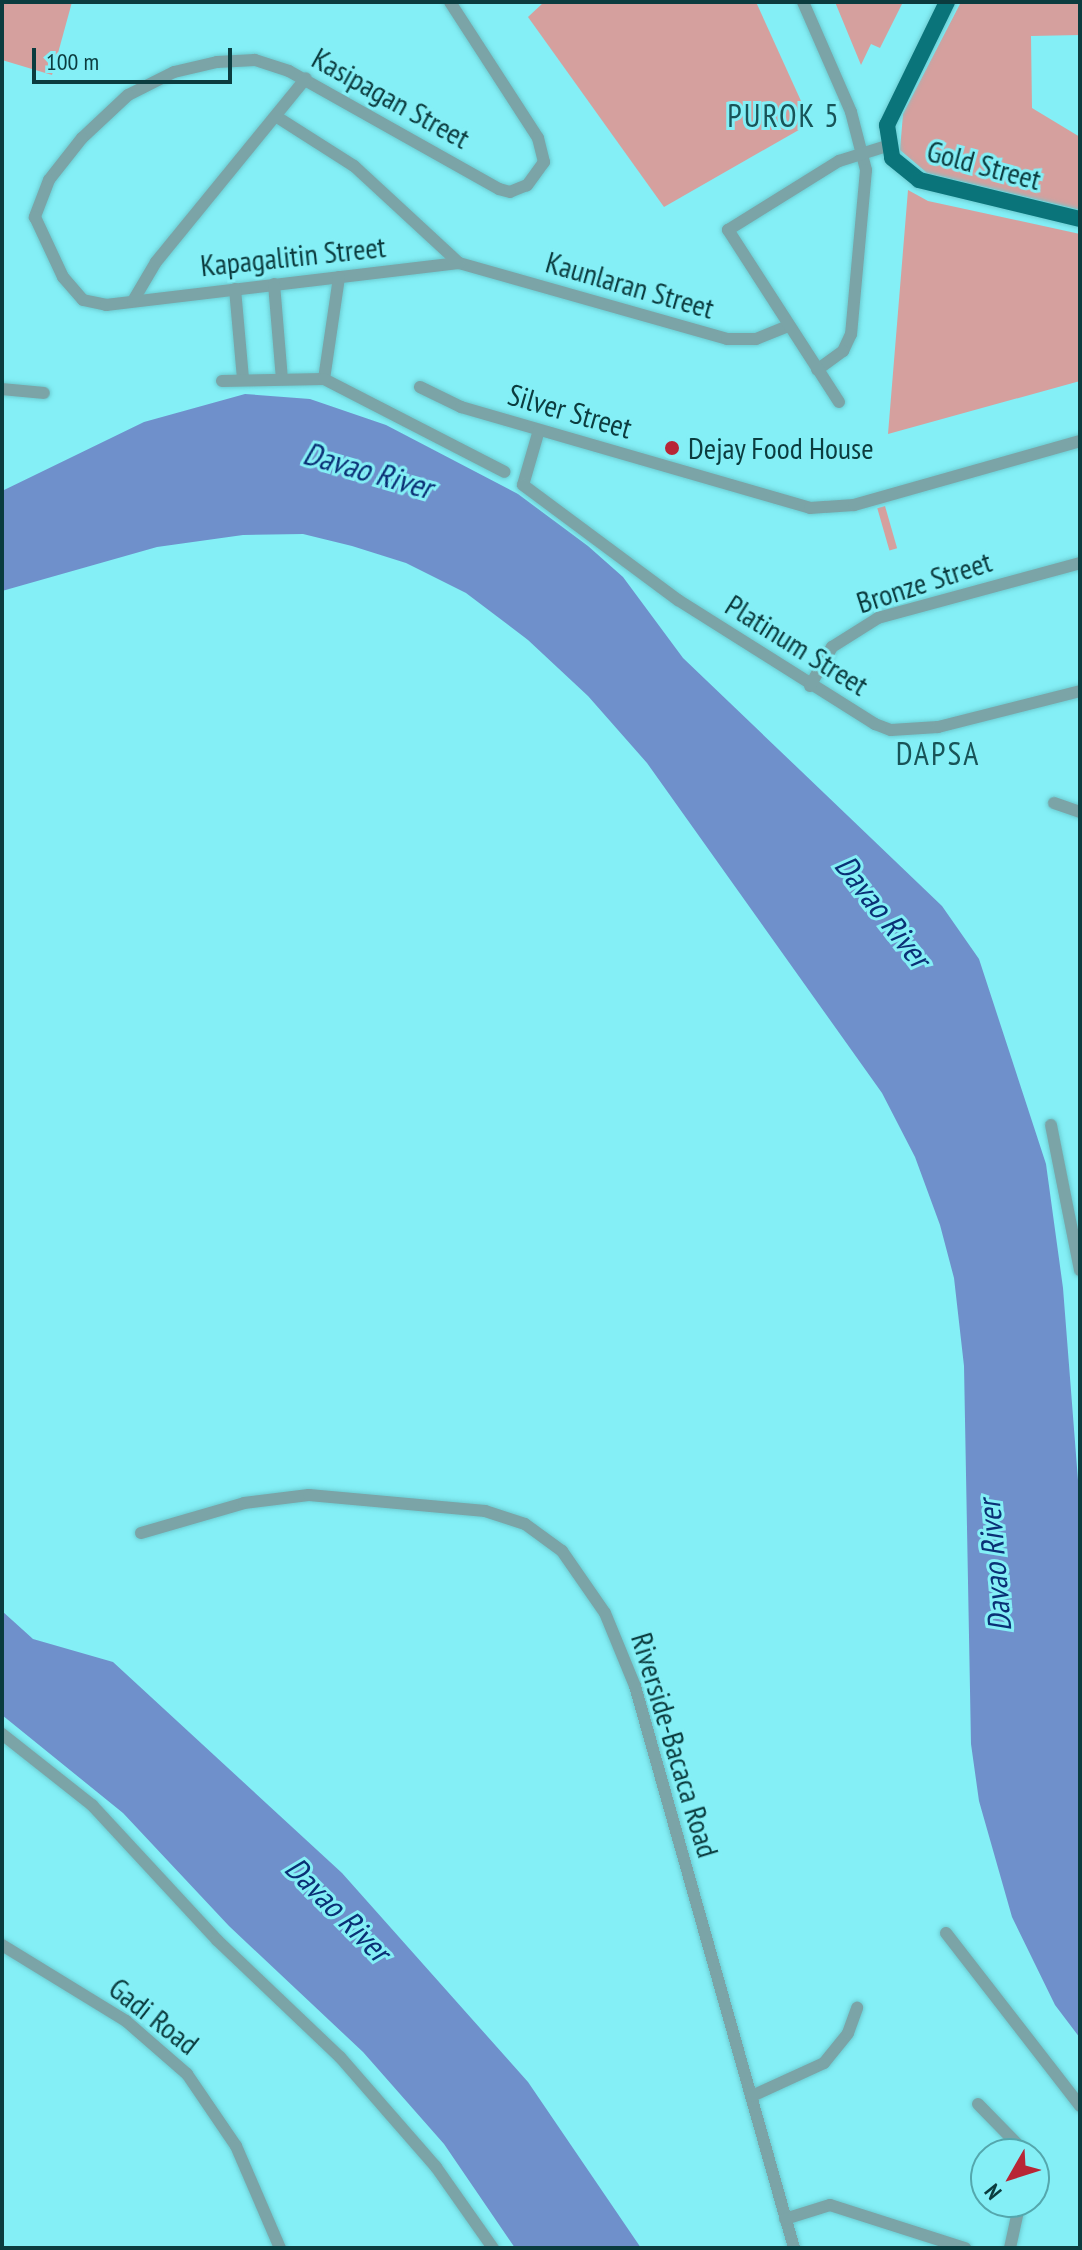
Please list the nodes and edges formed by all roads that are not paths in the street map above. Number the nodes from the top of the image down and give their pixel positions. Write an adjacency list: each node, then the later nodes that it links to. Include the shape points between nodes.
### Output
1 (450, 2): 4 (street, Kasipagan Street, via 530,123 542,151 540,172 519,190 499,189)
2 (803, 2): 7 (street)
3 (947, 2): 6 (main road, via 897,99 887,125)
4 (306, 78): 5 (street); 13 (street, Kasipagan Street, via 241,59 174,72 128,95 68,154 37,205 35,217 49,254 83,300 106,305)
5 (277, 117): 9 (street, via 354,166); 13 (street, via 156,262)
6 (887, 146): 7 (street); 8 (main road, Gold Street, via 899,167 919,180)
7 (863, 151): 14 (street, via 734,221 728,230); 15 (street, via 865,192 851,334 843,351)
8 (1080, 219)
9 (459, 263): 10 (street, Kapagalitin Street); 14 (street, Kaunlaran Street, via 727,339 756,339)
10 (339, 277): 11 (street, Kapagalitin Street); 18 (street)
11 (274, 284): 12 (street, Kapagalitin Street); 17 (street)
12 (235, 289): 13 (street, Kapagalitin Street); 16 (street)
13 (133, 301)
14 (788, 326): 15 (street)
15 (817, 370): 23 (street)
16 (243, 378): 17 (street); 19 (street)
17 (282, 379): 18 (street)
18 (324, 379): 26 (street)
19 (222, 381)
20 (420, 387): 24 (street, Silver Street, via 448,402)
21 (2, 389): 22 (street)
22 (44, 393)
23 (839, 402)
24 (539, 430): 25 (street, Silver Street, via 785,503 825,509); 28 (street, Platinum Street, via 523,485 678,600)
25 (1080, 441)
26 (505, 472)
27 (1080, 563): 28 (street, Bronze Street, via 878,618 832,647)
28 (810, 686): 29 (street, Platinum Street, via 875,724 910,731)
29 (1080, 691)
30 (1054, 803): 31 (street)
31 (1080, 812)
32 (1051, 1125): 33 (street)
33 (1080, 1270)
34 (141, 1533): 39 (street, Riverside-Bacaca Road, via 256,1500 309,1495 485,1511 525,1524 562,1551 591,1589 628,1664)
35 (2, 1734): 46 (street, via 92,1805 217,1940 340,2057 436,2167)
36 (946, 1933): 41 (street)
37 (2, 1945): 45 (street, Gadi Road, via 126,2021 187,2074 236,2146)
38 (857, 2008): 39 (street, via 848,2033 824,2063)
39 (752, 2096): 44 (street, Riverside-Bacaca Road)
40 (978, 2104): 42 (street)
41 (1080, 2106)
42 (1011, 2138)
43 (1017, 2218): 49 (street)
44 (785, 2219): 47 (street, Riverside-Bacaca Road); 48 (street, via 830,2205)
45 (280, 2248)
46 (493, 2248)
47 (794, 2248)
48 (965, 2248)
49 (1010, 2248)

